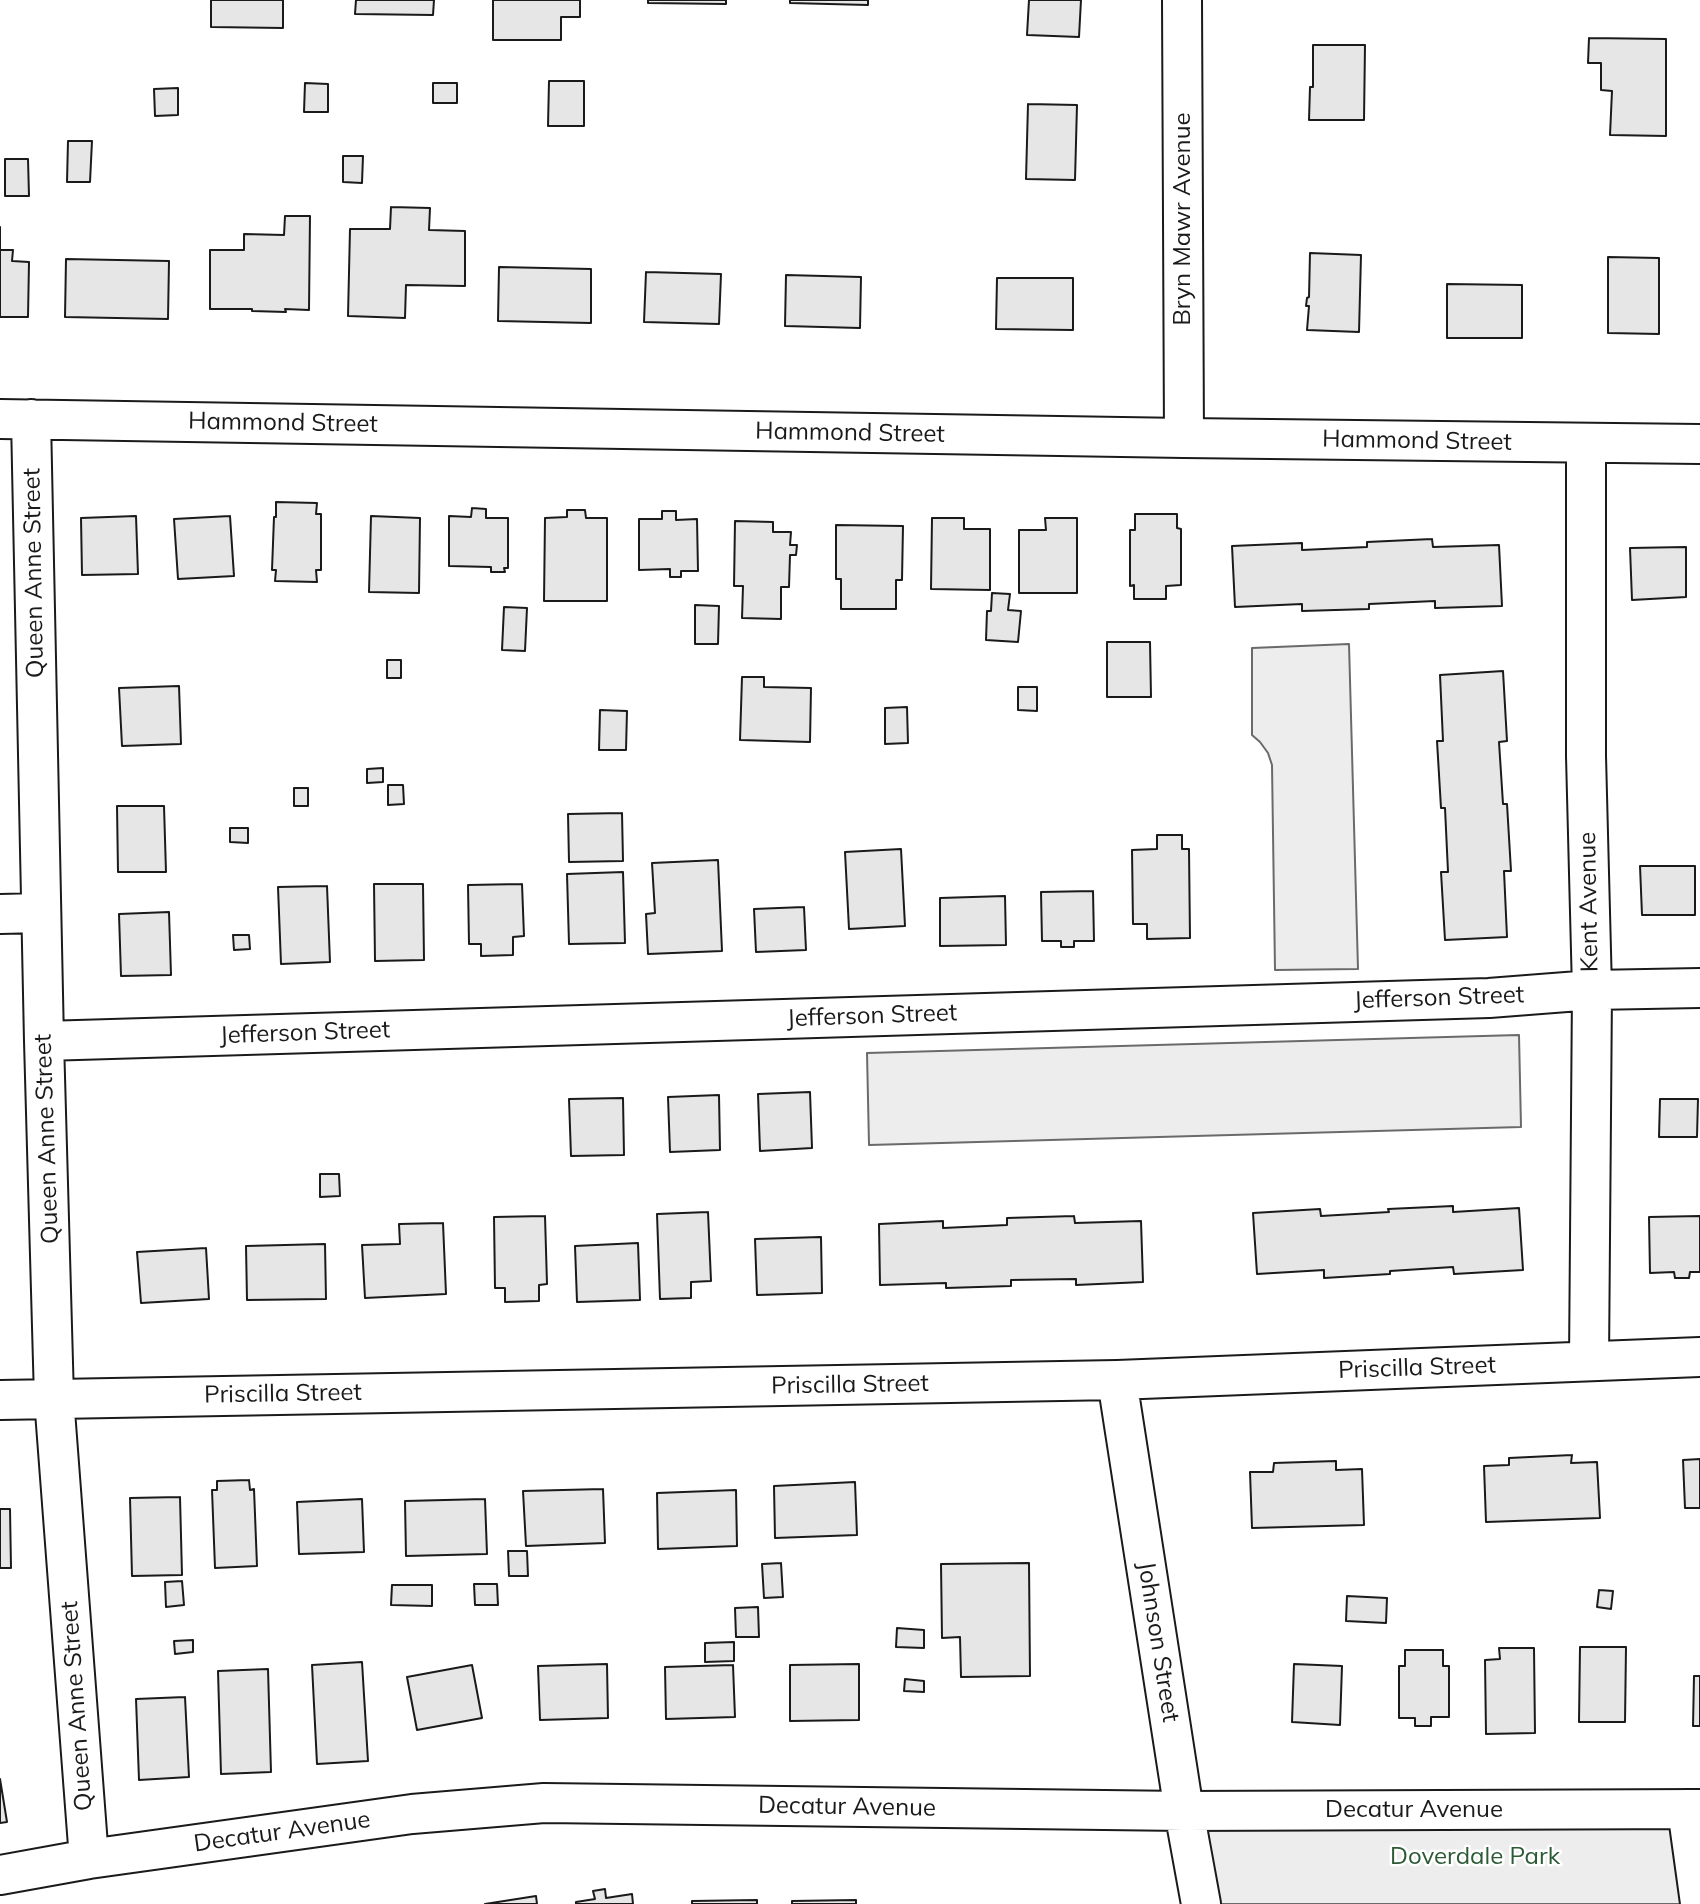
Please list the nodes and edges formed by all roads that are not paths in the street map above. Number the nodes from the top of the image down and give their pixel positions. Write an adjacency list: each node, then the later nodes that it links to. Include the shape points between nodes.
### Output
1 (1182, 0): 3 (street, Bryn Mawr Avenue)
2 (15, 419): 3 (street, Hammond Street); 6 (street, Queen Anne Street)
3 (1184, 438): 4 (street, Hammond Street)
4 (1586, 443): 5 (street, Hammond Street); 9 (street, Kent Avenue)
5 (1700, 444)
6 (41, 913): 7 (street); 10 (street, Queen Anne Street)
7 (0, 914)
8 (1700, 988): 9 (street, Jefferson Street)
9 (1591, 990): 10 (street, Jefferson Street, via 1489,998); 12 (street, Kent Avenue)
10 (44, 1041): 14 (street, Queen Anne Street)
11 (1700, 1357): 12 (street, Priscilla Street)
12 (1589, 1361): 13 (street, Priscilla Street)
13 (1117, 1380): 14 (street, Priscilla Street); 17 (street, Johnson Street)
14 (54, 1398): 15 (street, Priscilla Street); 18 (street, Queen Anne Street)
15 (0, 1400)
16 (1693, 1809): 17 (street, Decatur Avenue); 20 (street)
17 (1184, 1811): 18 (street, Decatur Avenue, via 544,1803 412,1814); 21 (street, Johnson Street)
18 (89, 1859): 19 (street, Decatur Avenue)
19 (0, 1875)
20 (1700, 1903)
21 (1201, 1904)

